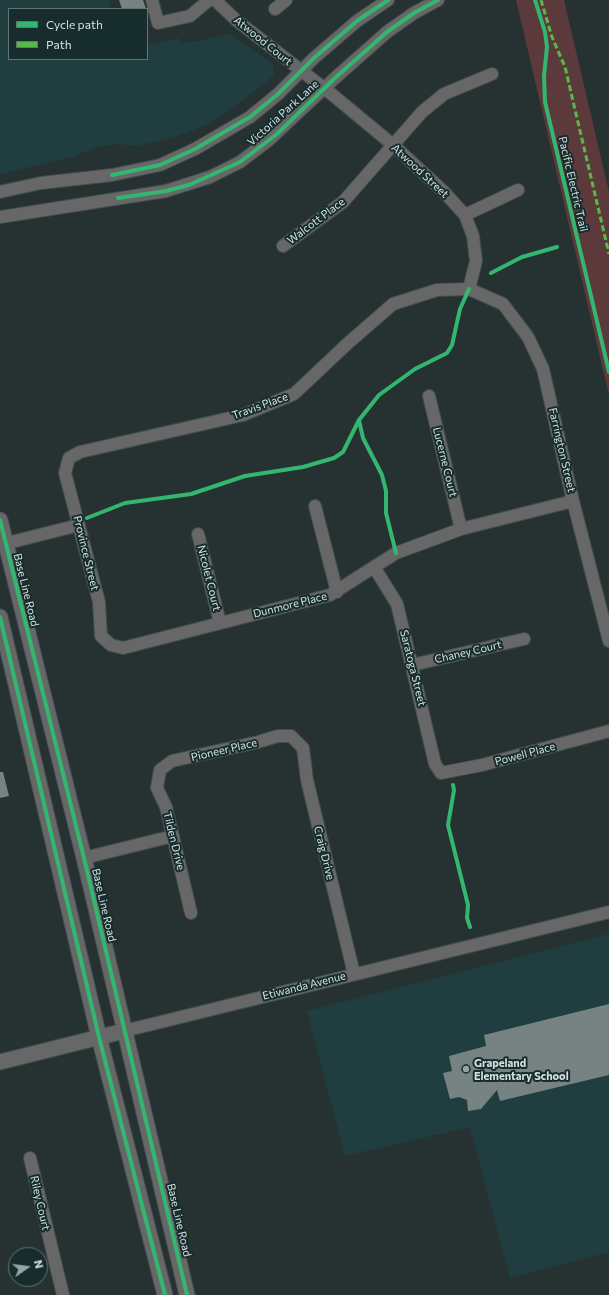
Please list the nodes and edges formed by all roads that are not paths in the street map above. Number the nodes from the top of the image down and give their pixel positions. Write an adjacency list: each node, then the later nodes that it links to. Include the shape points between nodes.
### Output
1 (152, 0): 2 (street, via 158,23 190,16)
2 (210, 0)
3 (215, 0): 8 (street, Atwood Court, via 236,20)
4 (286, 0): 7 (street)
5 (388, 0): 8 (street, Victoria Park Lane, via 357,20)
6 (438, 0): 11 (street, Victoria Park Lane, via 387,32)
7 (274, 9)
8 (302, 72): 10 (street, Atwood Court); 14 (street, Victoria Park Lane, via 250,117 195,149 160,165)
9 (492, 74): 12 (street, Walcott Place, via 444,94 422,112)
10 (313, 81): 11 (street, Atwood Street)
11 (324, 89): 12 (street, Atwood Street); 16 (street, Victoria Park Lane, via 269,140 240,162 210,177 166,191)
12 (393, 145): 15 (street, Atwood Street); 17 (street, Walcott Place, via 343,202)
13 (518, 190): 15 (street)
14 (0, 192)
15 (465, 215): 18 (street, Atwood Street, via 473,236 476,261)
16 (0, 217)
17 (282, 246)
18 (469, 289): 20 (street, Travis Place, via 437,290 393,304 294,394 243,415 80,452); 21 (street, Farrington Street, via 503,304 528,337 543,368)
19 (428, 396): 25 (street, Lucerne Court)
20 (69, 458): 24 (street, Province Street, via 65,473)
21 (573, 501): 25 (street, Dunmore Place); 33 (street, Farrington Street)
22 (315, 506): 29 (street)
23 (0, 520): 27 (main road, Base Line Road)
24 (79, 525): 27 (street); 34 (street, Province Street, via 99,602 101,636)
25 (461, 529): 28 (street, Dunmore Place, via 396,553)
26 (198, 534): 31 (street, Nicolet Court)
27 (3, 544): 41 (main road, Base Line Road)
28 (374, 567): 29 (street, Dunmore Place); 35 (street, Saratoga Street, via 397,604)
29 (337, 592): 31 (street, Dunmore Place)
30 (0, 617): 46 (main road)
31 (220, 622): 34 (street, Dunmore Place, via 123,648)
32 (524, 639): 35 (street, Chaney Court)
33 (609, 641)
34 (111, 646)
35 (412, 665): 39 (street, Saratoga Street, via 436,764)
36 (609, 731): 39 (street, Powell Place, via 482,765)
37 (291, 736): 38 (street, Pioneer Place, via 278,736 172,761); 44 (street, Craig Drive, via 303,748 307,780)
38 (160, 770): 40 (street, Tilden Drive, via 157,788 166,807)
39 (441, 773)
40 (173, 836): 41 (street); 43 (street, Tilden Drive)
41 (84, 858): 45 (main road, Base Line Road)
42 (609, 912): 44 (street, Etiwanda Avenue)
43 (191, 913)
44 (354, 974): 45 (street, Etiwanda Avenue)
45 (124, 1031): 46 (main road, Etiwanda Avenue); 51 (main road, Base Line Road)
46 (99, 1037): 47 (main road, Etiwanda Avenue); 50 (main road)
47 (0, 1062)
48 (30, 1158): 49 (street, Riley Court)
49 (63, 1295)
50 (165, 1295)
51 (187, 1295)

